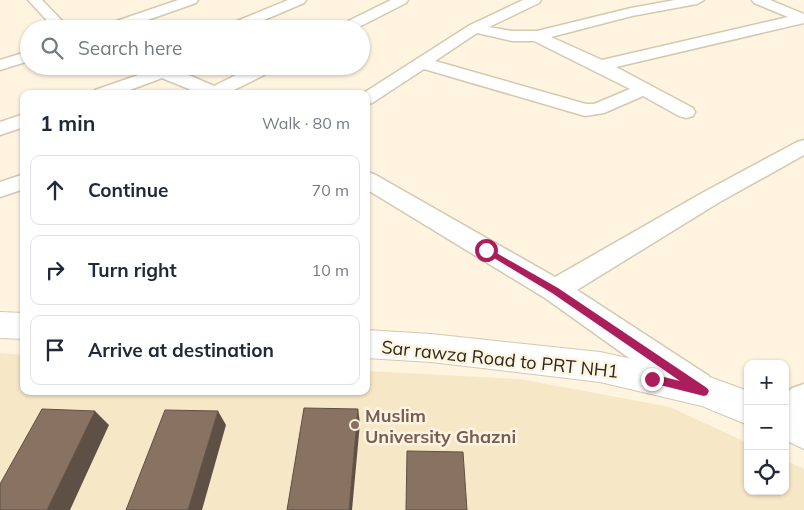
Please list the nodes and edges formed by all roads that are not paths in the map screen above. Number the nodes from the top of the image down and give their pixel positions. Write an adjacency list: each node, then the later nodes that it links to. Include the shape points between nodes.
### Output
1 (58, 0): 8 (street)
2 (191, 0): 11 (street)
3 (299, 0): 12 (street)
4 (401, 0): 13 (street)
5 (534, 0): 14 (street)
6 (697, 0): 15 (street, via 631,12)
7 (758, 0): 9 (street)
8 (37, 2): 10 (street)
9 (803, 19): 19 (street)
10 (54, 20)
11 (133, 20)
12 (251, 20)
13 (361, 20)
14 (474, 28): 15 (street, via 512,36); 17 (street)
15 (537, 36): 19 (street)
16 (20, 59): 18 (street)
17 (422, 63): 23 (street, via 586,110 597,109); 27 (street)
18 (0, 65)
19 (599, 66): 23 (street)
20 (155, 75): 24 (street)
21 (168, 75): 25 (street)
22 (250, 75): 26 (street)
23 (644, 89): 28 (street)
24 (112, 90)
25 (208, 90)
26 (221, 90)
27 (370, 96)
28 (686, 112)
29 (20, 122): 30 (street)
30 (0, 129)
31 (804, 146): 35 (street)
32 (370, 181): 35 (street)
33 (20, 182): 34 (street)
34 (0, 190)
35 (555, 290): 39 (street)
36 (0, 324): 37 (main road)
37 (20, 326)
38 (370, 344): 39 (main road, Sar rawza Road to PRT NH1, via 600,367)
39 (704, 391): 41 (main road, Sar rawza Road to PRT NH1)
40 (804, 399): 42 (street)
41 (744, 406)
42 (789, 416)
43 (789, 423): 44 (main road)
44 (804, 430)

